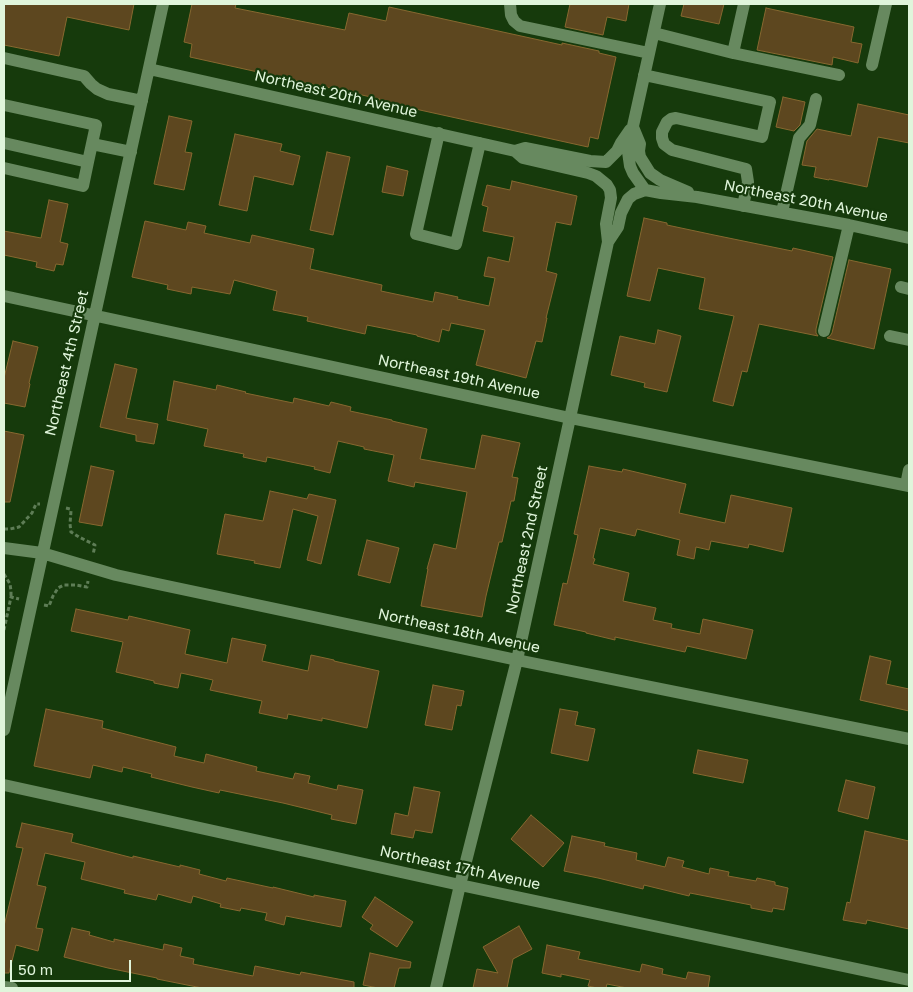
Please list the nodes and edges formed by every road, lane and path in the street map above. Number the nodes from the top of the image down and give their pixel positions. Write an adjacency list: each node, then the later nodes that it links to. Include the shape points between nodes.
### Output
1 (163, 4): 11 (street, Northeast 4th Street)
2 (510, 4): 7 (street, via 511,15 520,26)
3 (660, 4): 6 (street)
4 (744, 4): 8 (street)
5 (886, 4): 10 (street)
6 (654, 33): 7 (street); 8 (street)
7 (649, 52): 12 (street)
8 (733, 52): 13 (street)
9 (4, 58): 15 (street, via 84,76 108,94)
10 (872, 66)
11 (149, 69): 15 (street, Northeast 4th Street); 18 (street, Northeast 20th Avenue)
12 (644, 75): 17 (street); 29 (street, via 770,102 762,137 676,118 667,122 662,132 664,144 672,150 746,169 748,182)
13 (839, 75)
14 (816, 99): 30 (street, via 810,125 798,138)
15 (142, 101): 23 (street, Northeast 4th Street)
16 (4, 105): 21 (street, via 96,125)
17 (633, 126): 22 (street, Northeast 20th Avenue, via 606,162 525,148); 27 (street, via 628,152 630,166); 28 (street, via 640,144 640,157 650,173)
18 (439, 133): 20 (street, Northeast 20th Avenue); 20 (street, via 416,234 456,244)
19 (4, 143): 24 (street)
20 (480, 143): 22 (street, Northeast 20th Avenue)
21 (92, 144): 23 (street); 24 (street)
22 (515, 151): 26 (street, Northeast 20th Avenue, via 523,158 596,176)
23 (131, 152): 35 (street, Northeast 4th Street)
24 (88, 162): 25 (street, via 83,186)
25 (4, 168)
26 (610, 190): 33 (street, Northeast 2nd Street, via 606,224)
27 (645, 190): 28 (street); 33 (street, Northeast 2nd Street, via 628,199 618,227)
28 (697, 197): 29 (street, Northeast 20th Avenue)
29 (743, 206): 30 (street, Northeast 20th Avenue)
30 (782, 212): 31 (street, Northeast 20th Avenue)
31 (849, 225): 32 (street, Northeast 20th Avenue); 36 (street)
32 (909, 238)
33 (608, 242): 39 (street, Northeast 2nd Street)
34 (4, 296): 35 (street, Northeast 19th Avenue)
35 (94, 316): 39 (street, Northeast 19th Avenue); 43 (street, Northeast 4th Street)
36 (824, 330)
37 (890, 336): 38 (street)
38 (909, 340)
39 (570, 418): 41 (street, Northeast 19th Avenue); 46 (street, Northeast 2nd Street)
40 (909, 470): 41 (street)
41 (908, 486)
42 (4, 548): 43 (street, Northeast 18th Avenue)
43 (42, 553): 46 (street, Northeast 18th Avenue, via 153,584); 47 (street, Northeast 4th Street)
44 (4, 574): 45 (path, via 10,584)
45 (10, 597)
46 (517, 660): 48 (street, Northeast 18th Avenue); 50 (street, Northeast 2nd Street)
47 (4, 730)
48 (909, 740)
49 (4, 785): 50 (street, Northeast 17th Avenue)
50 (460, 885): 51 (street, Northeast 17th Avenue); 54 (street, Northeast 2nd Street)
51 (909, 980)
52 (4, 986): 53 (street)
53 (12, 988)
54 (436, 988)

